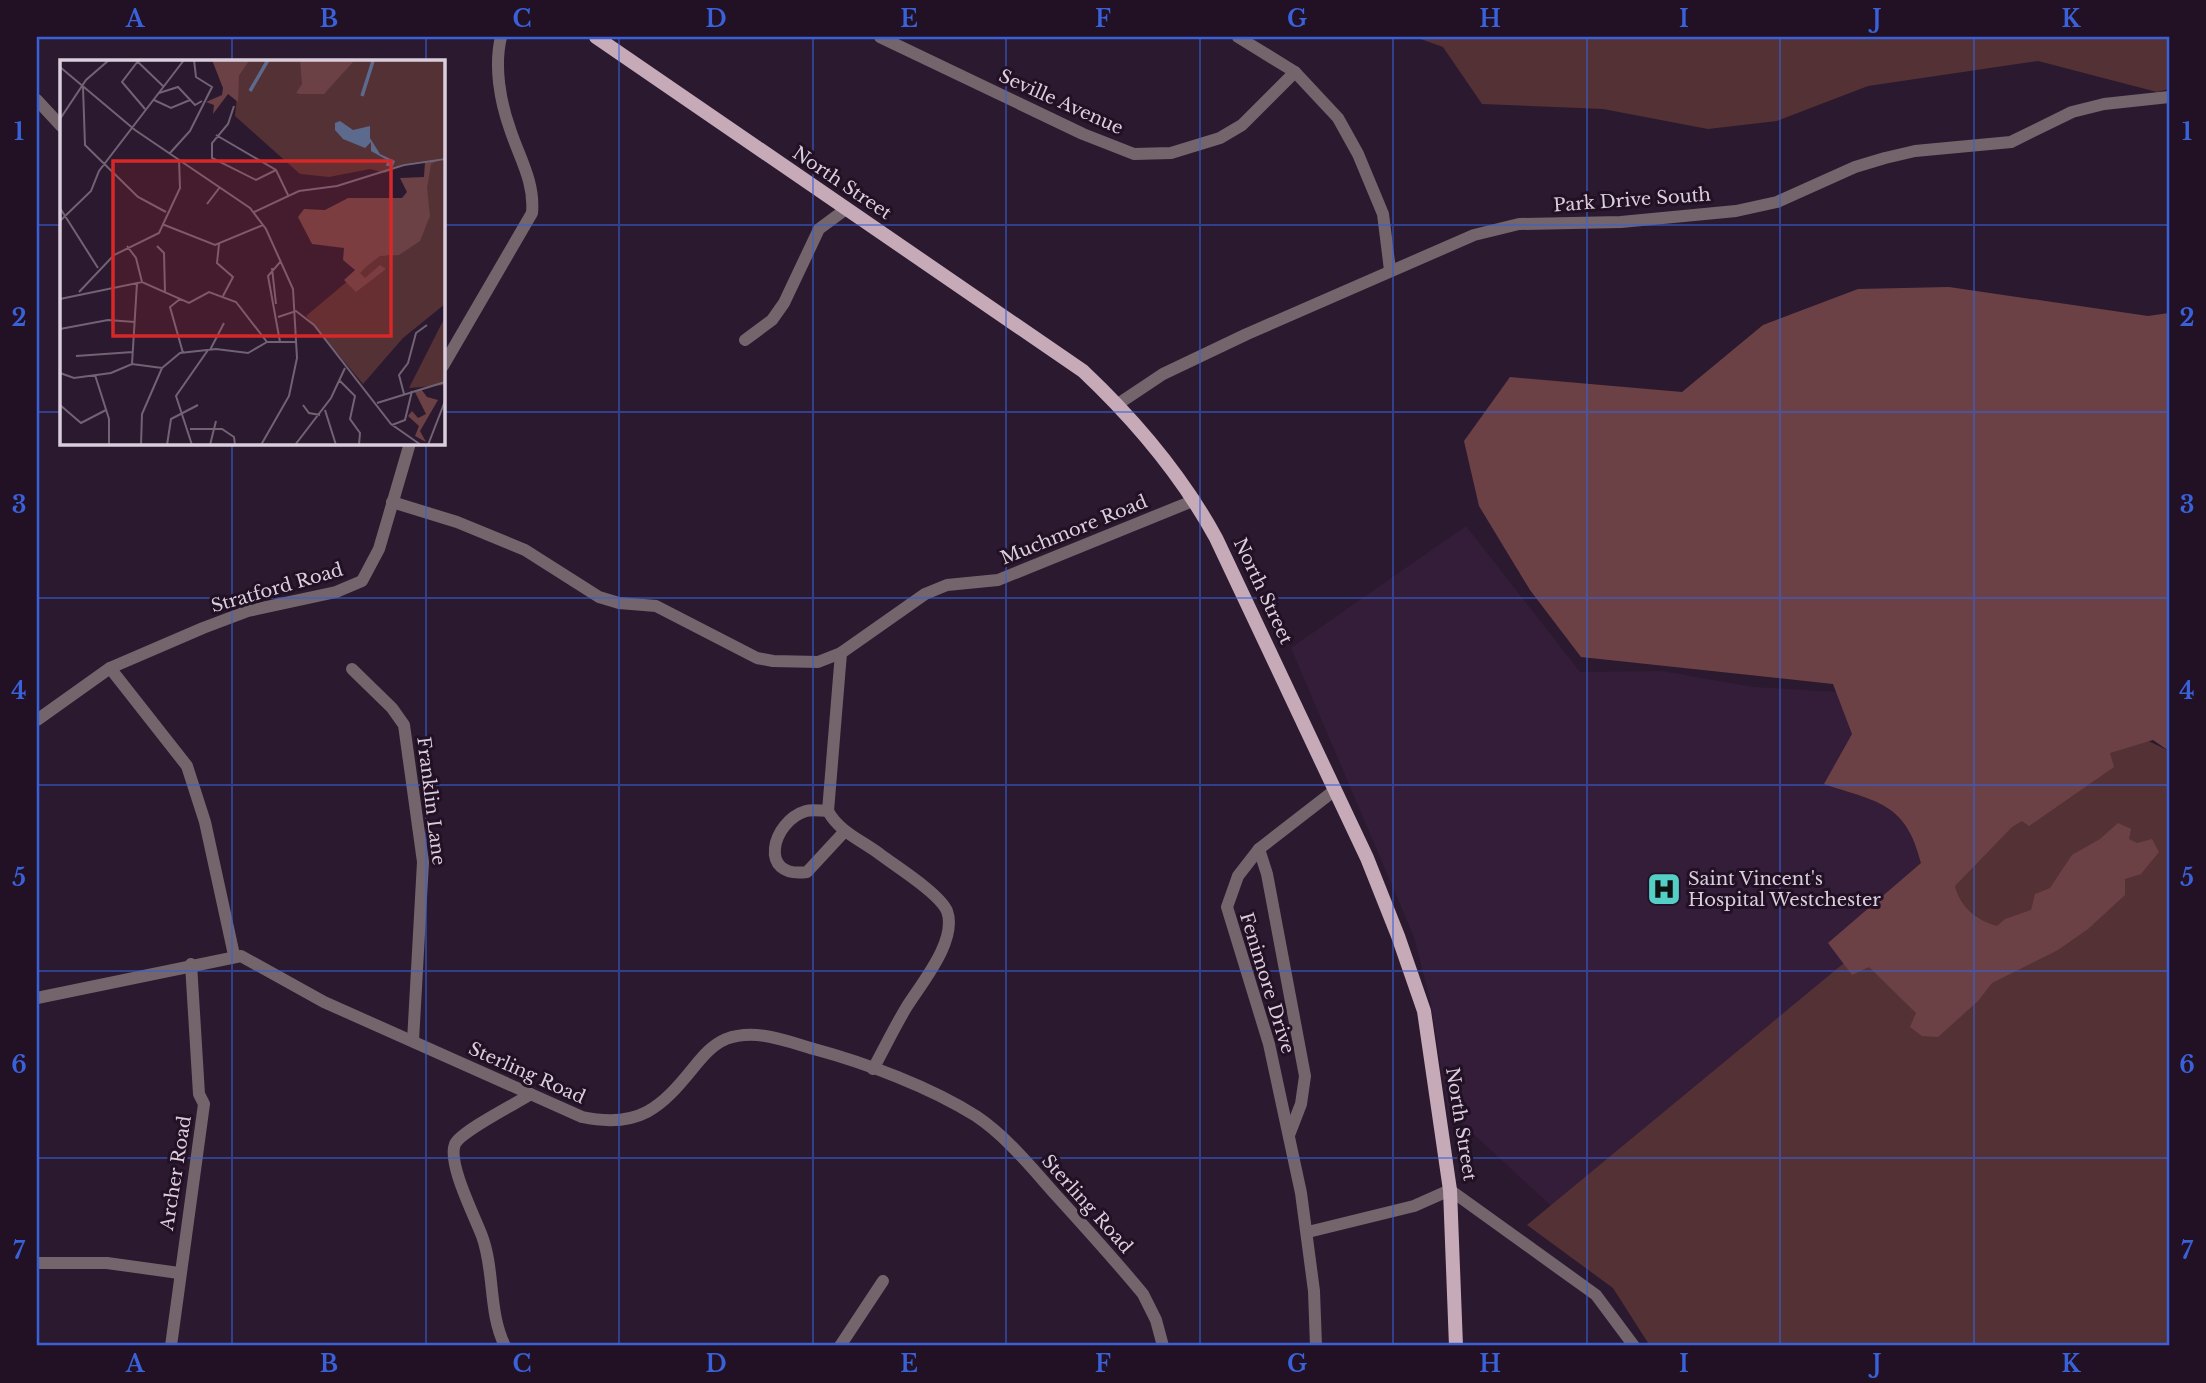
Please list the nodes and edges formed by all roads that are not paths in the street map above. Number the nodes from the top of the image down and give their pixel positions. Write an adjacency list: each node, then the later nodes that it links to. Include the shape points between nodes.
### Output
1 (500, 37): 12 (street, via 499,80 509,127 534,193 532,213)
2 (596, 37): 9 (main road, North Street)
3 (880, 37): 5 (street, Seville Avenue, via 1083,134 1133,153 1171,153 1220,138 1242,125)
4 (1238, 37): 5 (street)
5 (1295, 72): 10 (street, via 1338,118 1358,154 1383,214)
6 (2169, 97): 10 (street, Park Drive South, via 2072,112 2011,142 1885,158 1777,202 1736,211 1620,222 1519,224 1474,235)
7 (37, 100): 8 (street)
8 (60, 126)
9 (846, 209): 11 (street, via 820,229 772,320); 13 (main road, North Street, via 1023,327 1083,371)
10 (1390, 270): 13 (street, Park Drive South, via 1163,374)
11 (745, 340)
12 (444, 364)
13 (1118, 404): 15 (main road, North Street)
14 (410, 444): 16 (street, Stratford Road)
15 (1195, 500): 17 (street, Muchmore Road, via 998,580 947,585 926,594); 21 (main road, North Street)
16 (392, 502): 17 (street, Muchmore Road, via 524,550 599,597 656,606 757,658 818,662); 18 (street, Stratford Road, via 369,571 353,586 248,611)
17 (841, 653): 22 (street)
18 (110, 668): 20 (street, Stratford Road); 25 (street, via 187,766 205,822)
19 (352, 669): 28 (street, Franklin Lane, via 404,725 423,862)
20 (37, 720)
21 (1335, 790): 24 (street, Fenimore Drive); 32 (main road, North Street, via 1398,936 1424,1011)
22 (828, 811): 23 (street); 23 (street, via 808,810 782,830 774,851 779,866 790,872 807,872)
23 (845, 831): 29 (street, via 932,895 947,912 935,966)
24 (1259, 849): 31 (street, Fenimore Drive, via 1306,1076); 31 (street, Fenimore Drive, via 1238,876 1227,907 1269,1044)
25 (234, 955): 26 (street); 28 (street, Sterling Road)
26 (191, 964): 27 (street); 35 (street, Archer Road, via 204,1104)
27 (37, 998)
28 (413, 1041): 30 (street, Sterling Road)
29 (873, 1069): 30 (street, Sterling Road, via 771,1037 742,1035 714,1046 666,1102 636,1116 605,1122 582,1118); 40 (street, Sterling Road, via 938,1095 977,1118 1022,1158 1143,1294)
30 (531, 1094): 38 (street, via 460,1138 454,1154 484,1240 496,1324)
31 (1289, 1135): 33 (street, Fenimore Drive)
32 (1450, 1190): 33 (street, via 1414,1206); 42 (main road); 43 (street, North Street, via 1595,1295)
33 (1307, 1232): 41 (street, Fenimore Drive)
34 (37, 1263): 35 (street, via 107,1263)
35 (179, 1273): 37 (street, Archer Road)
36 (883, 1281): 39 (street)
37 (171, 1346)
38 (505, 1346)
39 (840, 1346)
40 (1163, 1346)
41 (1316, 1346)
42 (1456, 1346)
43 (1634, 1346)

